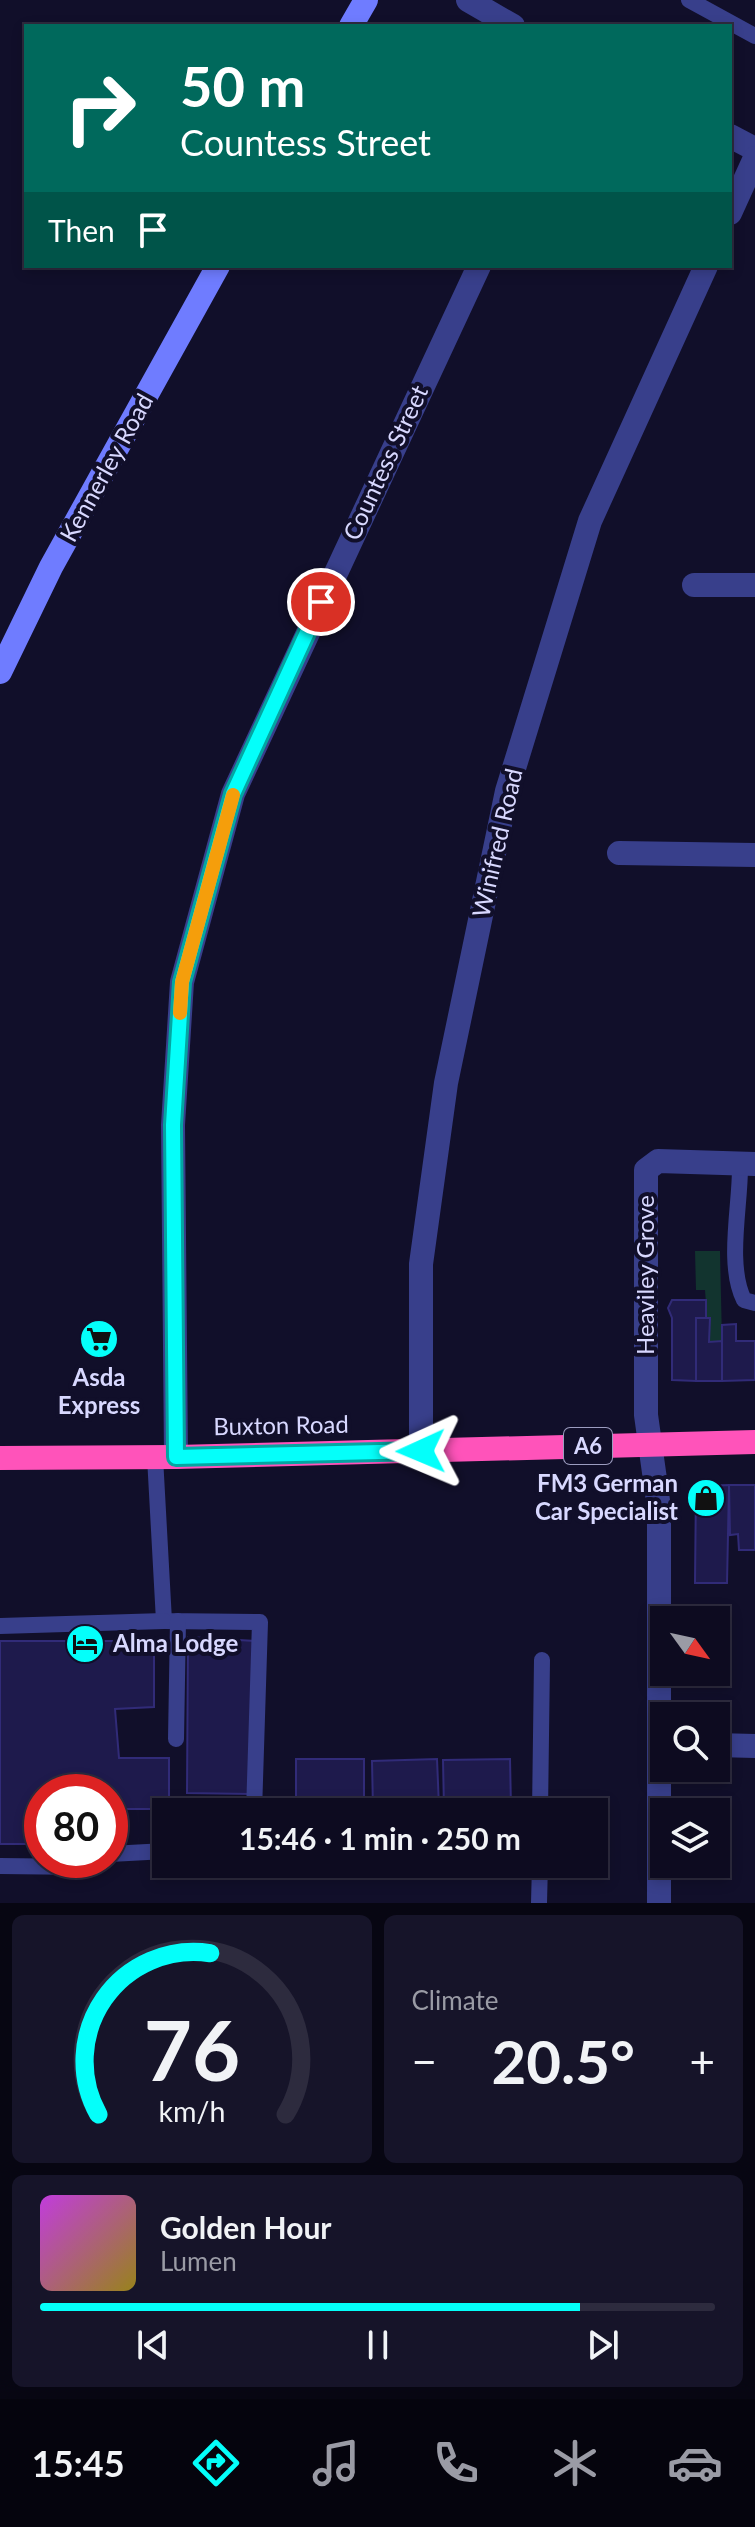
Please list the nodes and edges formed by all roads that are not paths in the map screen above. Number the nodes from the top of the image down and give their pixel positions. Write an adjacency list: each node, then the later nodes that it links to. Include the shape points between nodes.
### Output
1 (366, 0): 4 (street)
2 (468, 0): 5 (street)
3 (689, 0): 6 (lane)
4 (352, 24)
5 (510, 24)
6 (755, 36)
7 (732, 137): 8 (street)
8 (755, 149)
9 (755, 158): 10 (street)
10 (732, 209)
11 (217, 268): 16 (street, Kennerley Road, via 51,567)
12 (478, 268): 24 (street, Countess Street, via 233,794 182,982 173,1125)
13 (705, 268): 23 (street, Winifred Road, via 590,521 507,791 446,1083 421,1264)
14 (694, 585): 15 (street)
15 (755, 585)
16 (0, 672)
17 (619, 853): 18 (street)
18 (755, 855)
19 (748, 1164): 20 (lane, via 736,1202 738,1287 744,1300); 22 (street, Heaviley Grove, via 658,1161 646,1170)
20 (755, 1303)
21 (755, 1442): 22 (highway, Buxton Road / A6)
22 (650, 1444): 23 (highway, Buxton Road / A6); 41 (street, via 659,1508)
23 (421, 1451): 24 (highway, Buxton Road / A6)
24 (166, 1457): 25 (highway, Buxton Road / A6); 26 (lane)
25 (0, 1458)
26 (171, 1621): 27 (lane); 29 (lane); 32 (lane, via 260,1622)
27 (0, 1626)
28 (542, 1660): 33 (lane)
29 (176, 1739)
30 (730, 1745): 31 (street)
31 (755, 1746)
32 (254, 1798)
33 (540, 1798)
34 (152, 1852): 35 (lane)
35 (128, 1853)
36 (0, 1866): 37 (lane)
37 (24, 1866)
38 (540, 1878): 39 (lane)
39 (539, 1903)
40 (647, 1903): 41 (street)
41 (659, 1903)

